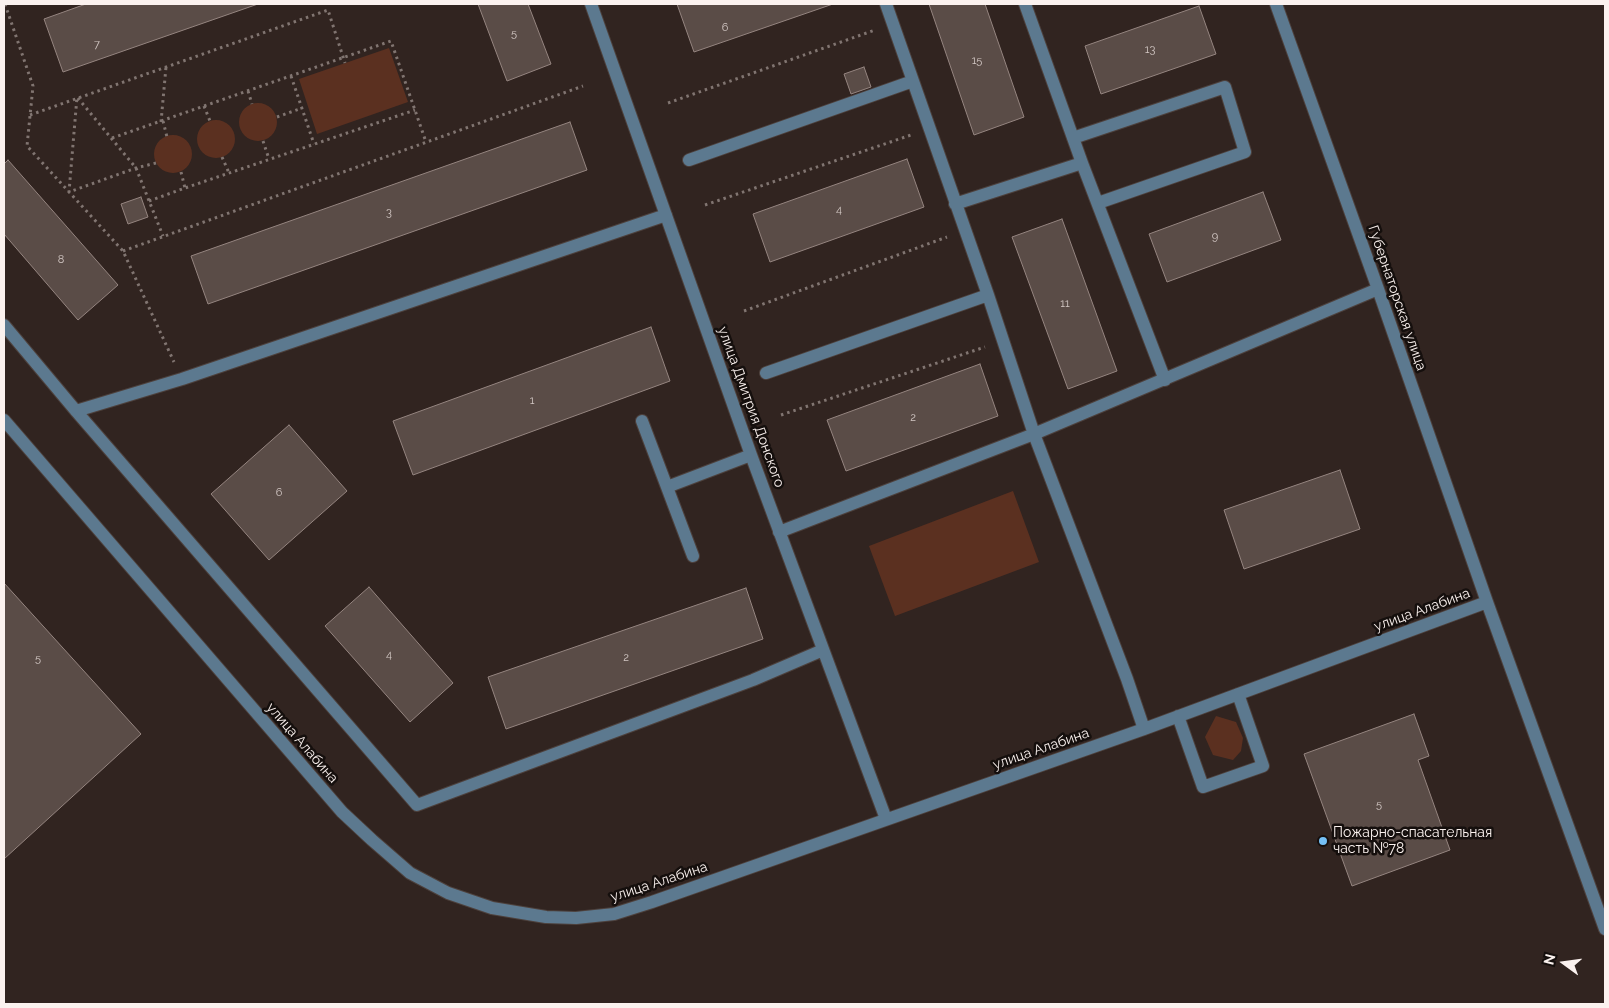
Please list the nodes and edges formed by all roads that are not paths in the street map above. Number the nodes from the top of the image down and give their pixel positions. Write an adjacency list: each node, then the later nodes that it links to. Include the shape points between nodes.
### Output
1 (591, 4): 11 (street, улица Дмитрия Донского)
2 (886, 4): 5 (street)
3 (1025, 4): 6 (street)
4 (1276, 4): 12 (street, Губернаторская улица)
5 (913, 81): 7 (street); 10 (street)
6 (1073, 138): 8 (street); 9 (street, via 1225,87 1245,152)
7 (689, 160)
8 (1082, 163): 9 (street); 10 (street)
9 (1098, 203): 16 (street)
10 (955, 204): 13 (street)
11 (666, 215): 17 (street, via 182,379); 21 (street, улица Дмитрия Донского)
12 (1378, 289): 16 (street); 25 (street, Губернаторская улица)
13 (988, 295): 15 (street); 20 (street)
14 (4, 324): 17 (street)
15 (766, 373)
16 (1165, 380): 20 (street)
17 (76, 411): 26 (street, via 417,805 753,680)
18 (4, 420): 30 (street, улица Алабина, via 342,812 410,873 448,893 492,908 546,917 614,914)
19 (642, 421): 22 (street)
20 (1034, 434): 23 (street); 29 (street)
21 (751, 454): 22 (street); 23 (street, улица Дмитрия Донского)
22 (667, 487): 24 (street)
23 (779, 532): 26 (street, улица Дмитрия Донского)
24 (694, 556)
25 (1487, 602): 27 (street, улица Алабина); 31 (street, Губернаторская улица)
26 (823, 650): 30 (street, улица Дмитрия Донского)
27 (1238, 694): 28 (street, улица Алабина); 28 (street, via 1263,766 1203,787)
28 (1178, 716): 29 (street, улица Алабина)
29 (1144, 729): 30 (street, улица Алабина)
30 (886, 819)
31 (1605, 929)

